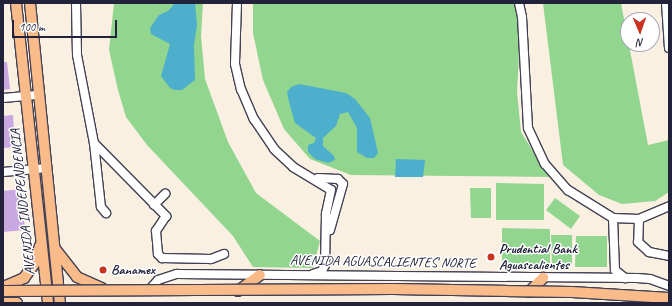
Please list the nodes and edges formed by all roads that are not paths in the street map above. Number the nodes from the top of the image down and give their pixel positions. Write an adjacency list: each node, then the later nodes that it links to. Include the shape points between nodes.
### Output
1 (16, 3): 9 (main road, AVENIDA INDEPENDENCIA)
2 (30, 3): 8 (main road, AVENIDA INDEPENDENCIA)
3 (76, 3): 11 (street, via 77,55)
4 (237, 3): 15 (street, via 235,64 241,89 254,119 274,148 293,167)
5 (519, 3): 20 (street, via 528,128 545,164 568,190)
6 (666, 3): 7 (street)
7 (669, 48)
8 (40, 95): 9 (street); 12 (main road, AVENIDA INDEPENDENCIA)
9 (26, 96): 10 (street); 13 (main road, AVENIDA INDEPENDENCIA)
10 (3, 98)
11 (94, 143): 17 (street); 19 (street, via 101,207)
12 (47, 168): 13 (street); 23 (main road, AVENIDA INDEPENDENCIA)
13 (34, 170): 14 (street); 22 (main road, AVENIDA INDEPENDENCIA)
14 (3, 172)
15 (309, 177): 28 (street, via 329,187 332,192 326,214 326,265 322,271); 29 (street, via 338,179 343,184 331,224 330,268 336,272)
16 (165, 194): 17 (street)
17 (154, 205): 24 (street, via 166,216 156,231 158,254 162,258 212,259)
18 (669, 206): 21 (street)
19 (106, 213)
20 (613, 218): 21 (street); 26 (street)
21 (639, 218): 25 (street, via 638,242 649,252)
22 (42, 236): 34 (main road, via 37,258 27,274 18,282); 35 (main road, AVENIDA INDEPENDENCIA)
23 (56, 250): 36 (main road, AVENIDA INDEPENDENCIA); 37 (main road, via 77,277)
24 (224, 254)
25 (669, 256)
26 (614, 264): 31 (street, via 611,273); 32 (street, via 617,274)
27 (260, 275): 28 (street, AVENIDA AGUASCALIENTES NORTE); 38 (street, AVENIDA AGUASCALIENTES NORTE, via 172,274 158,280); 40 (main road)
28 (307, 275): 29 (street, AVENIDA AGUASCALIENTES NORTE)
29 (365, 275): 30 (street, AVENIDA AGUASCALIENTES NORTE)
30 (544, 278): 31 (street, AVENIDA AGUASCALIENTES NORTE); 41 (main road)
31 (603, 278): 32 (street, AVENIDA AGUASCALIENTES NORTE)
32 (625, 278): 33 (street, AVENIDA AGUASCALIENTES NORTE, via 650,279)
33 (669, 286)
34 (3, 287): 35 (main road, AVENIDA AGUASCALIENTES NORTE); 37 (main road, via 92,284)
35 (46, 288): 36 (main road, AVENIDA AGUASCALIENTES NORTE); 46 (main road, AVENIDA INDEPENDENCIA)
36 (59, 289): 37 (main road, AVENIDA AGUASCALIENTES NORTE); 47 (main road, AVENIDA INDEPENDENCIA)
37 (105, 289): 38 (main road, AVENIDA AGUASCALIENTES NORTE); 39 (main road, bridge); 43 (main road, bridge, via 572,292)
38 (150, 289): 40 (main road, AVENIDA AGUASCALIENTES NORTE)
39 (3, 291)
40 (238, 292): 41 (main road, AVENIDA AGUASCALIENTES NORTE)
41 (529, 292): 42 (main road, AVENIDA AGUASCALIENTES NORTE)
42 (669, 294)
43 (669, 298)
44 (3, 302): 45 (main road)
45 (17, 303)
46 (48, 303)
47 (60, 303)

